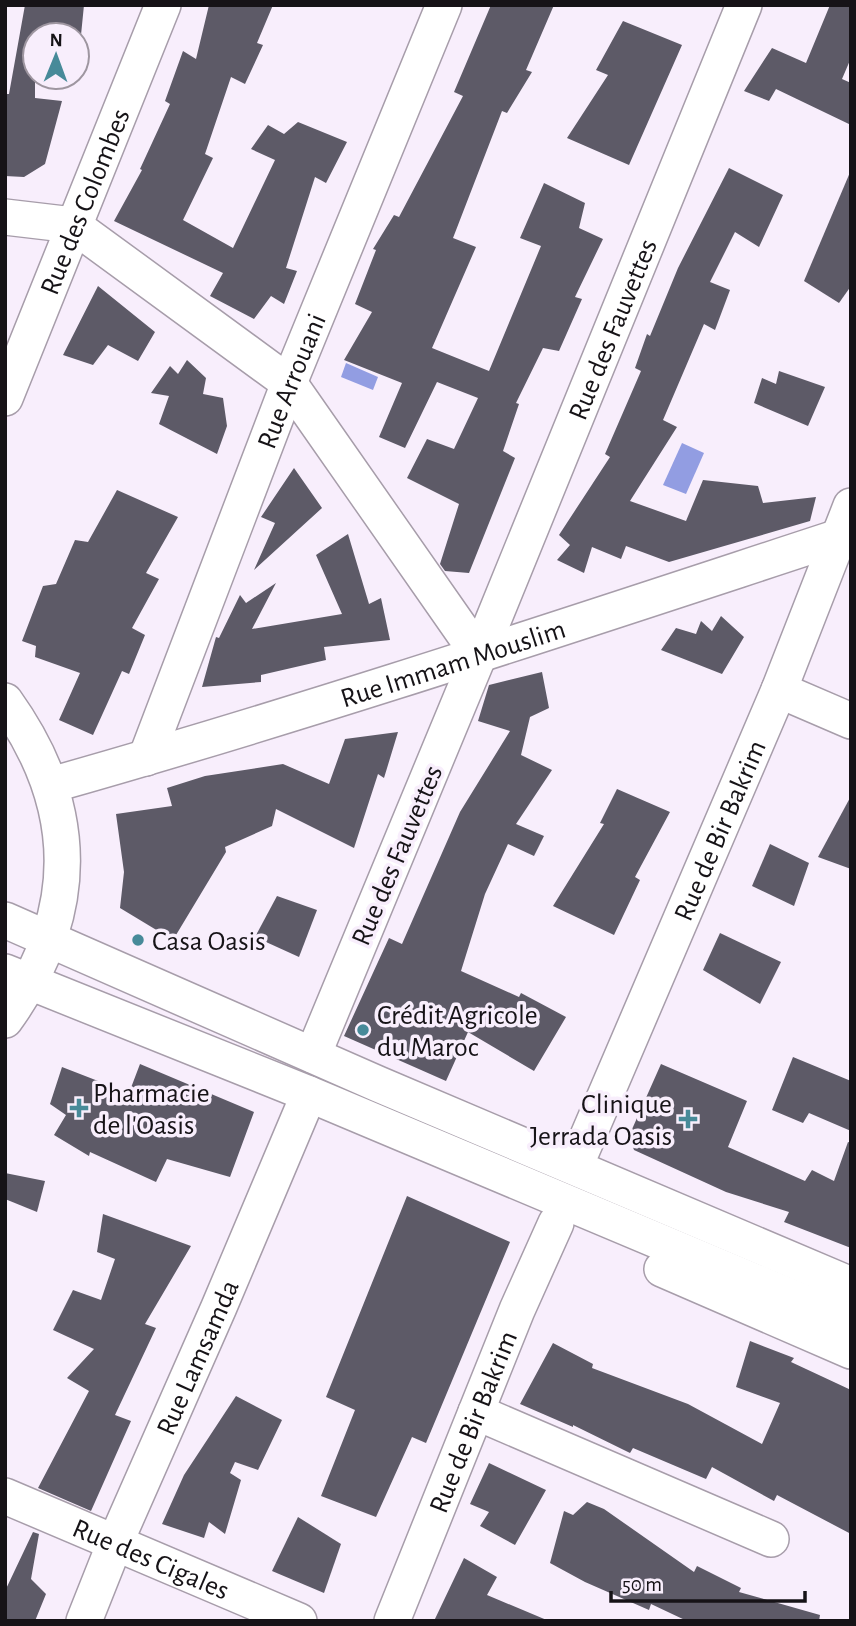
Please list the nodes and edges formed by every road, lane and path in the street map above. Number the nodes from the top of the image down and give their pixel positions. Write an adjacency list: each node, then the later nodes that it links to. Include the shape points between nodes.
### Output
1 (163, 5): 5 (street, Rue des Colombes)
2 (444, 5): 6 (street, Rue Arrouani)
3 (744, 5): 9 (street, Rue des Fauvettes)
4 (5, 217): 5 (street)
5 (73, 225): 6 (street); 7 (street, Rue des Colombes)
6 (289, 383): 9 (street); 13 (street, Rue Arrouani)
7 (5, 398)
8 (847, 526): 9 (street, Rue Immam Mouslim); 10 (street, Rue de Bir Bakrim)
9 (480, 655): 13 (street, Rue Immam Mouslim); 19 (street, Rue des Fauvettes)
10 (779, 690): 12 (street); 23 (street, Rue de Bir Bakrim)
11 (5, 701): 14 (street, via 39,754)
12 (851, 721)
13 (146, 758): 14 (street, Rue Immam Mouslim)
14 (51, 785): 16 (street, via 62,867)
15 (5, 920): 16 (street)
16 (49, 939): 17 (street); 19 (street)
17 (18, 977): 18 (street); 21 (street)
18 (5, 1020)
19 (313, 1055): 20 (street)
20 (378, 1084): 23 (street, via 470,1106); 26 (street)
21 (309, 1094): 22 (street); 32 (street, Rue Lamsamda)
22 (402, 1133): 24 (street, via 472,1184); 27 (street)
23 (582, 1150): 25 (street)
24 (555, 1223): 28 (street); 29 (street, Rue de Bir Bakrim)
25 (851, 1260)
26 (851, 1285)
27 (851, 1322)
28 (851, 1351)
29 (476, 1412): 31 (street); 35 (street, Rue de Bir Bakrim)
30 (5, 1496): 32 (street, Rue des Cigales)
31 (771, 1539)
32 (115, 1543): 33 (street, Rue Lamsamda); 34 (street, Rue des Cigales)
33 (84, 1621)
34 (299, 1621)
35 (393, 1621)

